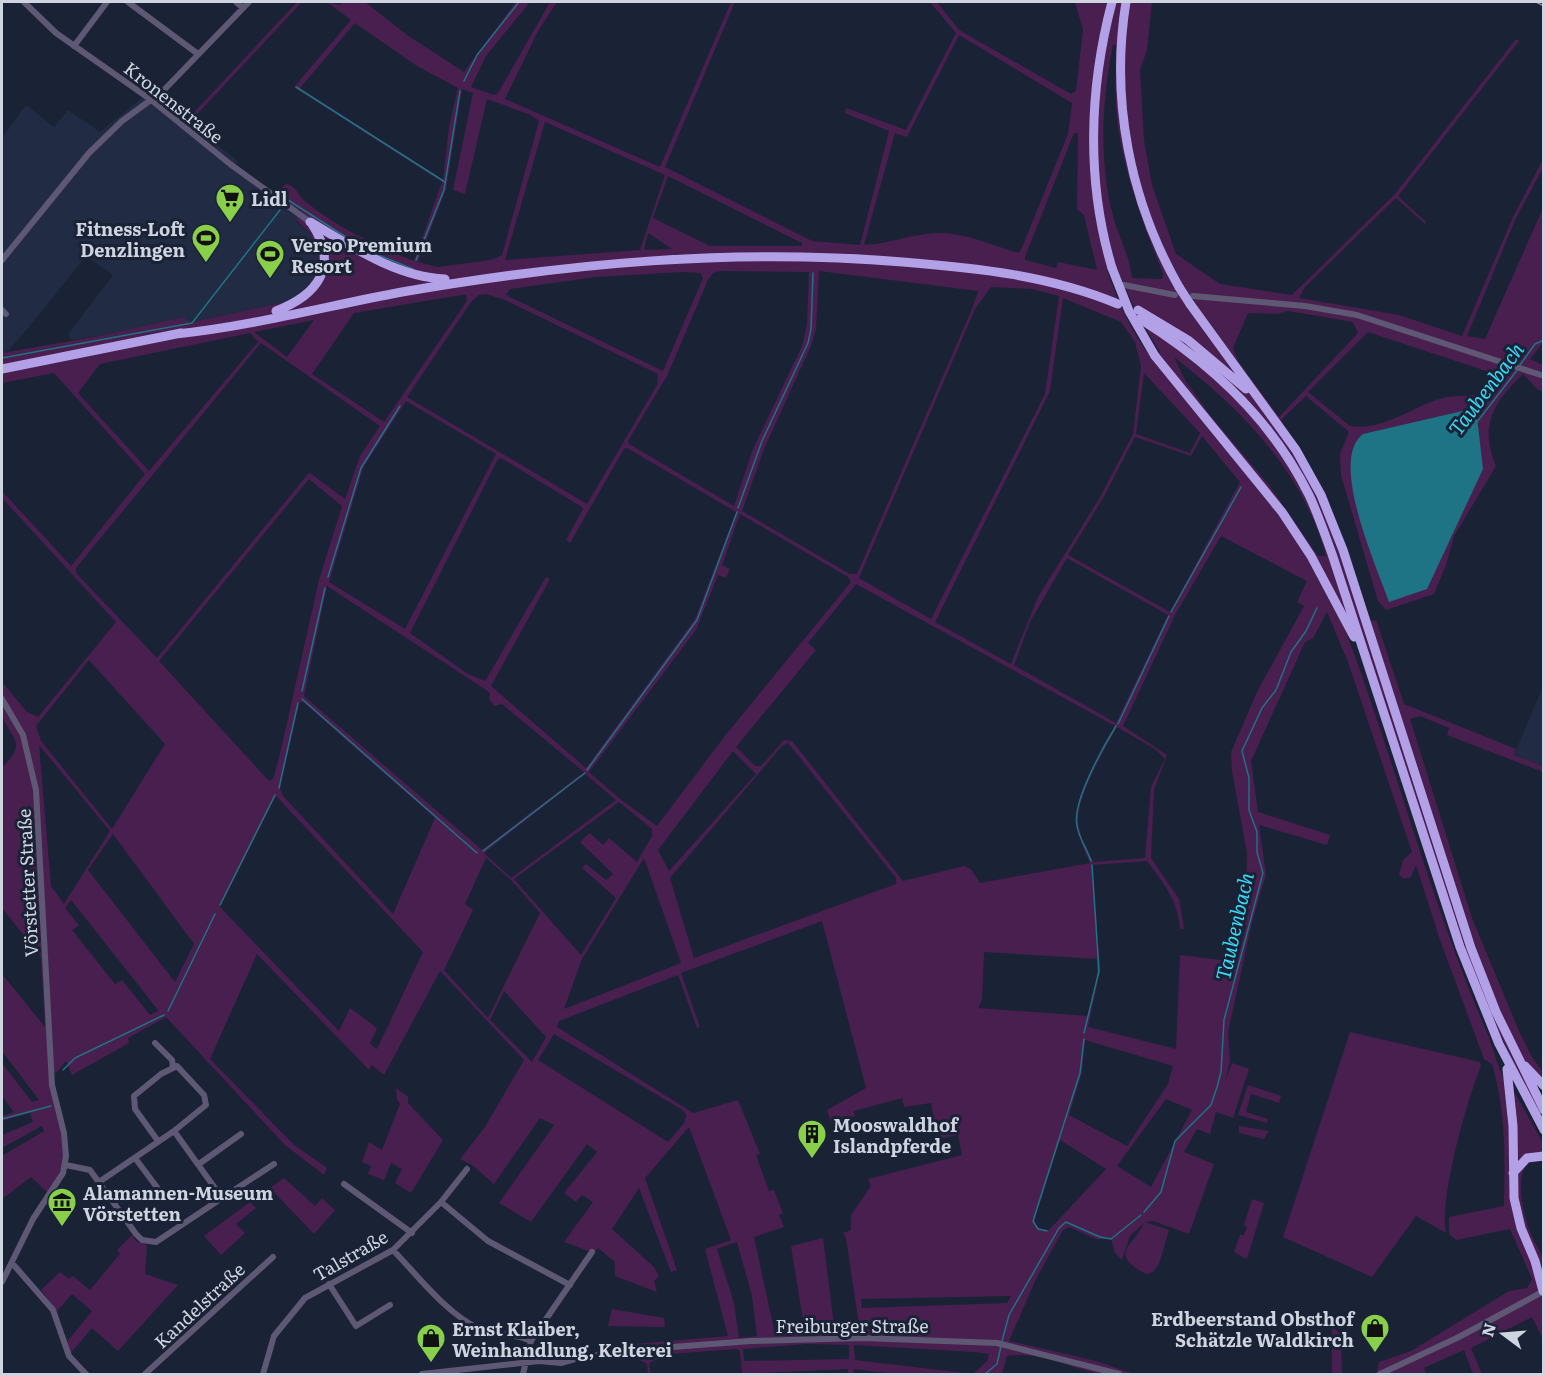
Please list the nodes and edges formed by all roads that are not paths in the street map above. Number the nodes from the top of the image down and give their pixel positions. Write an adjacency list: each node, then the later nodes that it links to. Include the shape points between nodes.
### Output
1 (24, 2): 9 (street, Kronenstraße)
2 (107, 2): 9 (street)
3 (128, 2): 10 (street)
4 (236, 2): 8 (street)
5 (249, 2): 8 (street)
6 (1112, 2): 25 (highway, bridge, via 1096,91 1093,145 1098,208 1112,268 1129,311 1155,356 1282,512 1311,556)
7 (1126, 2): 17 (highway, via 1121,81 1131,163 1150,227)
8 (243, 8): 10 (street)
9 (74, 46): 11 (street, Kronenstraße)
10 (198, 54): 11 (street, via 163,91)
11 (150, 99): 12 (street, Kronenstraße); 13 (street, via 84,158)
12 (310, 222): 15 (highway, via 385,263 427,278); 20 (highway, via 323,250 321,274 311,293)
13 (2, 260)
14 (567, 267): 15 (highway, via 541,266); 19 (highway, via 681,257 828,257 949,266 1048,281); 21 (highway, via 403,292)
15 (445, 279): 20 (highway)
16 (1124, 285): 17 (street)
17 (1177, 291): 18 (highway, bridge)
18 (1191, 300): 23 (street, via 1305,306 1357,315); 24 (highway)
19 (1118, 304)
20 (276, 311): 21 (highway)
21 (176, 334): 22 (highway)
22 (2, 369)
23 (1544, 376)
24 (1259, 400): 25 (highway, via 1188,340 1139,315 1214,373 1259,418 1284,451 1312,502); 28 (highway, via 1301,460 1332,522 1467,938)
25 (1363, 653): 28 (highway, via 1460,947)
26 (2, 699): 40 (street, Vörstetter Straße, via 22,735 36,790 52,1073)
27 (155, 1043): 29 (street)
28 (1510, 1057): 30 (highway); 31 (highway); 32 (highway); 42 (highway)
29 (174, 1067): 33 (street, via 204,1095 206,1105); 35 (street, via 134,1096 135,1109)
30 (1544, 1086)
31 (1544, 1110)
32 (1544, 1130)
33 (174, 1131): 35 (street); 38 (street)
34 (241, 1134): 38 (street)
35 (158, 1141): 37 (street)
36 (1544, 1156): 42 (highway, via 1527,1158)
37 (135, 1158): 43 (street); 45 (street)
38 (199, 1164): 46 (street)
39 (274, 1164): 46 (street)
40 (66, 1165): 43 (street, via 90,1170); 53 (street)
41 (467, 1169): 47 (street, Talstraße)
42 (1513, 1173): 52 (highway, via 1521,1228)
43 (99, 1182): 46 (street, via 136,1234 150,1242 168,1236)
44 (344, 1184): 48 (street)
45 (159, 1190)
46 (222, 1198)
47 (441, 1202): 48 (street, Talstraße); 57 (street, via 488,1241)
48 (412, 1233): 49 (street, Talstraße)
49 (393, 1250): 56 (street, Talstraße); 60 (street, via 471,1324)
50 (592, 1252): 57 (street)
51 (273, 1257): 63 (street, Kandelstraße)
52 (1535, 1261): 54 (highway); 58 (highway)
53 (12, 1263): 55 (street); 62 (street, via 53,1310 69,1356)
54 (1544, 1270)
55 (2, 1282)
56 (329, 1284): 59 (street, via 356,1326); 64 (street, Talstraße, via 305,1298 274,1336)
57 (570, 1285): 60 (street)
58 (1543, 1291): 68 (street, via 1487,1323)
59 (390, 1305)
60 (531, 1341): 61 (street)
61 (524, 1363): 65 (street, Freiburger Straße); 66 (street); 67 (street, Freiburger Straße, via 560,1354 582,1357 751,1341 863,1338 997,1343)
62 (86, 1374)
63 (145, 1374)
64 (263, 1374)
65 (422, 1374)
66 (523, 1374)
67 (1119, 1374)
68 (1380, 1374)

